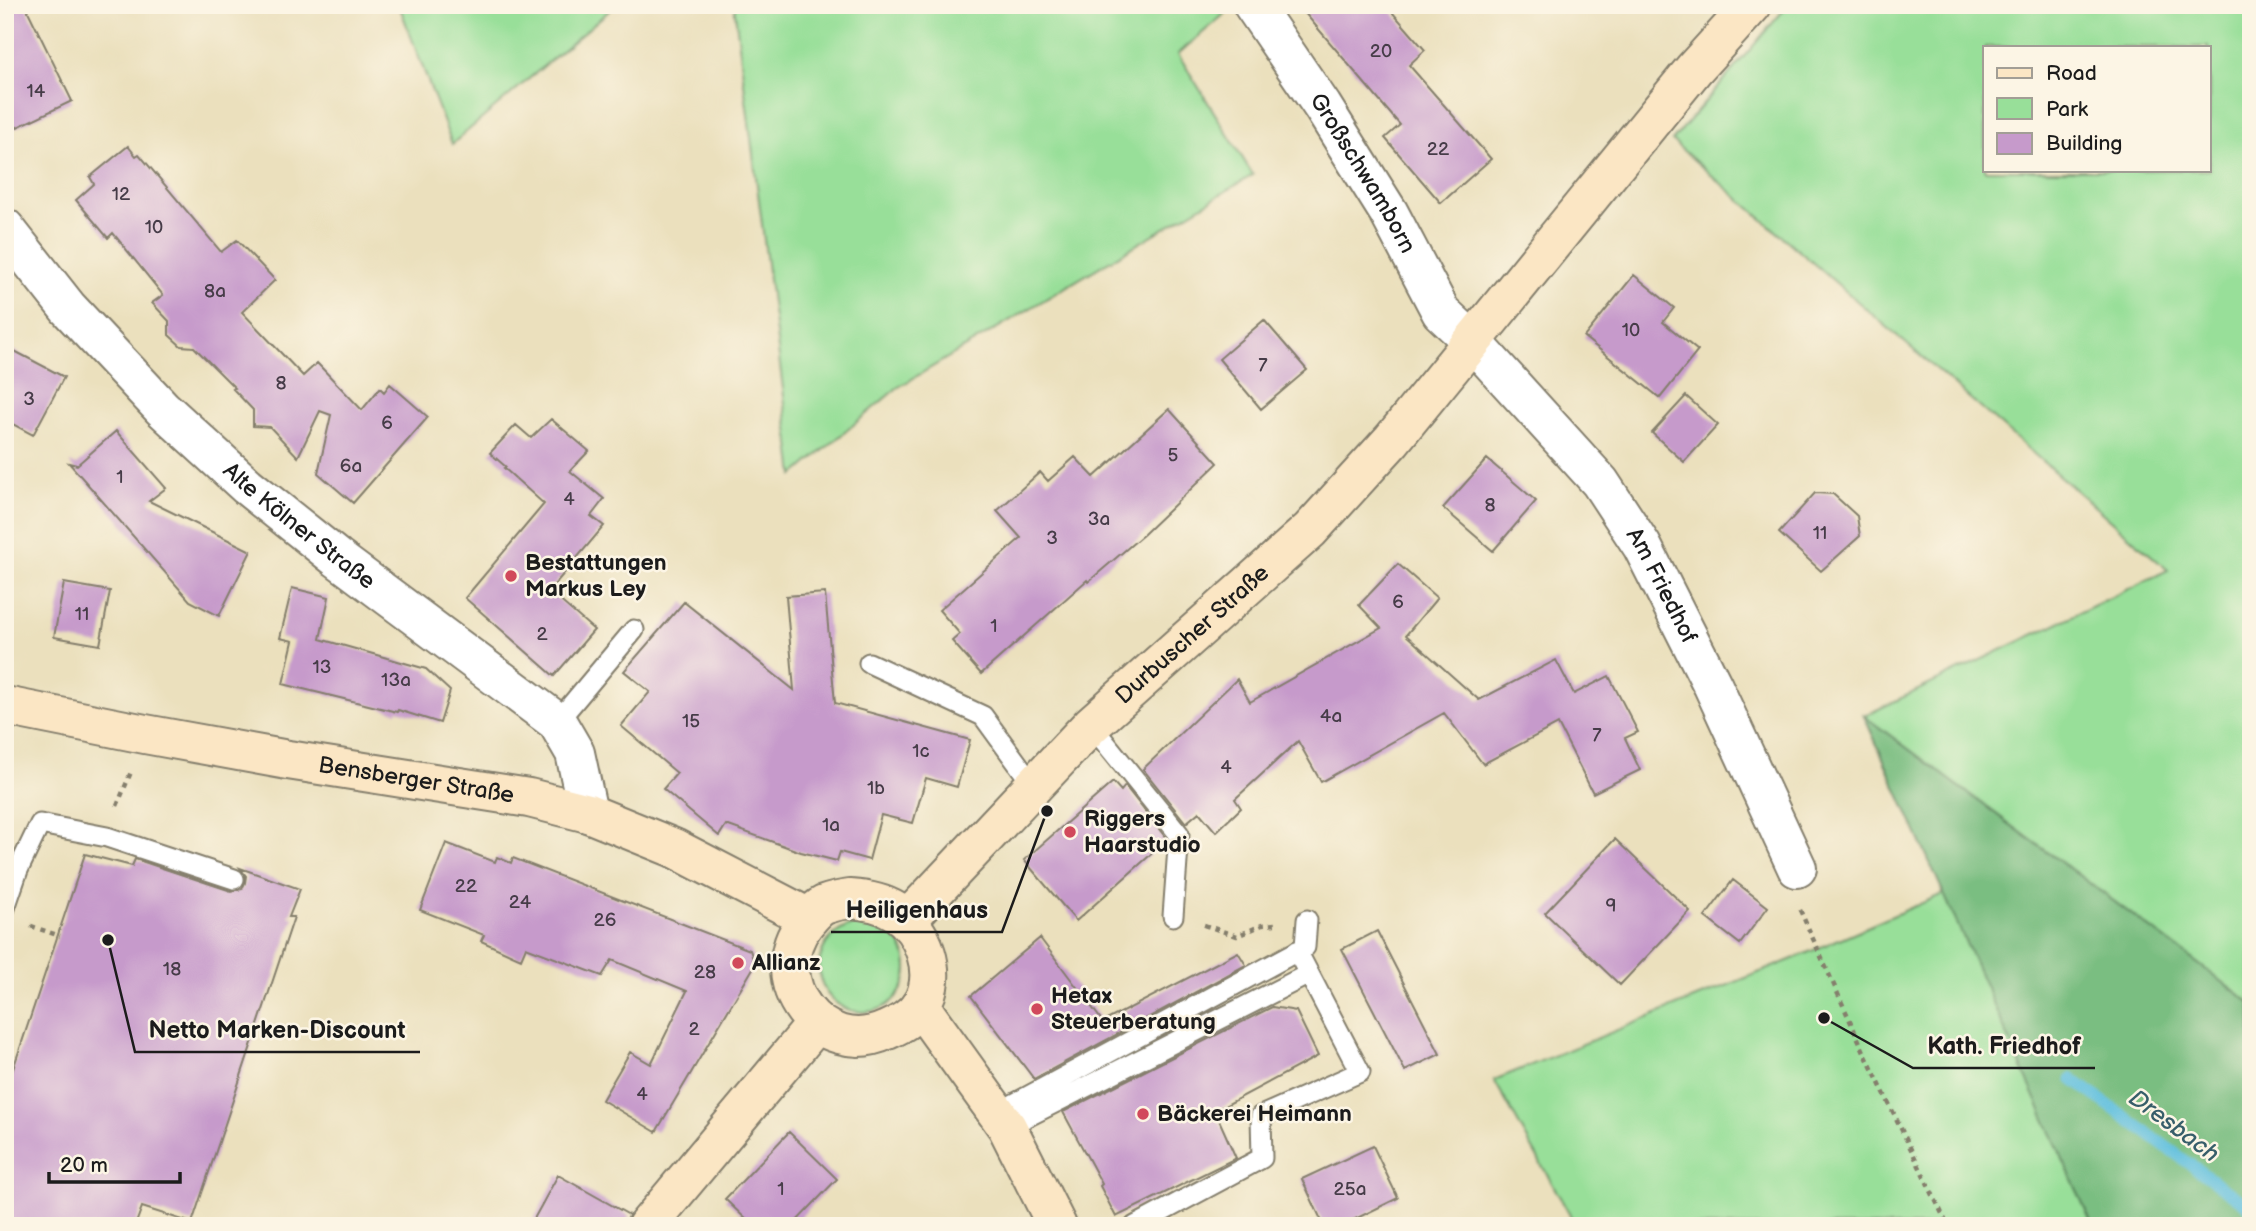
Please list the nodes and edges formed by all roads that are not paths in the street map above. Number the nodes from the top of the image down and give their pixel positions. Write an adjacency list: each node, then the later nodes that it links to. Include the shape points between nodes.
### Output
1 (1253, 5): 4 (street, Großschwamborn, via 1389,213 1441,312)
2 (1752, 5): 4 (main road, Durbuscher Straße)
3 (5, 228): 8 (street, Alte Kölner Straße, via 77,318 162,408 247,486)
4 (1471, 340): 9 (main road, Durbuscher Straße, via 1392,440 1310,530); 13 (street, Am Friedhof, via 1600,482 1642,546)
5 (634, 631): 8 (lane)
6 (869, 663): 10 (lane, via 983,716)
7 (5, 706): 11 (main road, Bensberger Straße, via 288,760 529,798)
8 (557, 722): 11 (street, Alte Kölner Straße, via 575,754)
9 (1091, 725): 10 (main road, Durbuscher Straße); 16 (lane, via 1179,835)
10 (1034, 786): 18 (main road, Durbuscher Straße)
11 (588, 813): 17 (main road, Bensberger Straße, via 674,848)
12 (11, 868): 14 (lane, via 40,824 107,837); 15 (lane)
13 (1797, 868)
14 (234, 879)
15 (5, 908)
16 (1173, 916)
17 (809, 918): 18 (main road, via 821,906 850,899 893,910); 23 (main road, via 798,932 790,970 792,989)
18 (907, 920): 22 (main road, via 922,940 928,962 929,982)
19 (1307, 920): 20 (lane, via 1305,947)
20 (1297, 951): 21 (lane); 24 (lane)
21 (1309, 974): 24 (lane); 27 (lane, via 1360,1072 1261,1116 1262,1158)
22 (920, 1006): 23 (main road, via 900,1024 877,1035 834,1033); 24 (main road)
23 (817, 1023): 25 (main road)
24 (1002, 1120): 26 (main road)
25 (647, 1226)
26 (1057, 1226)
27 (1135, 1226)

